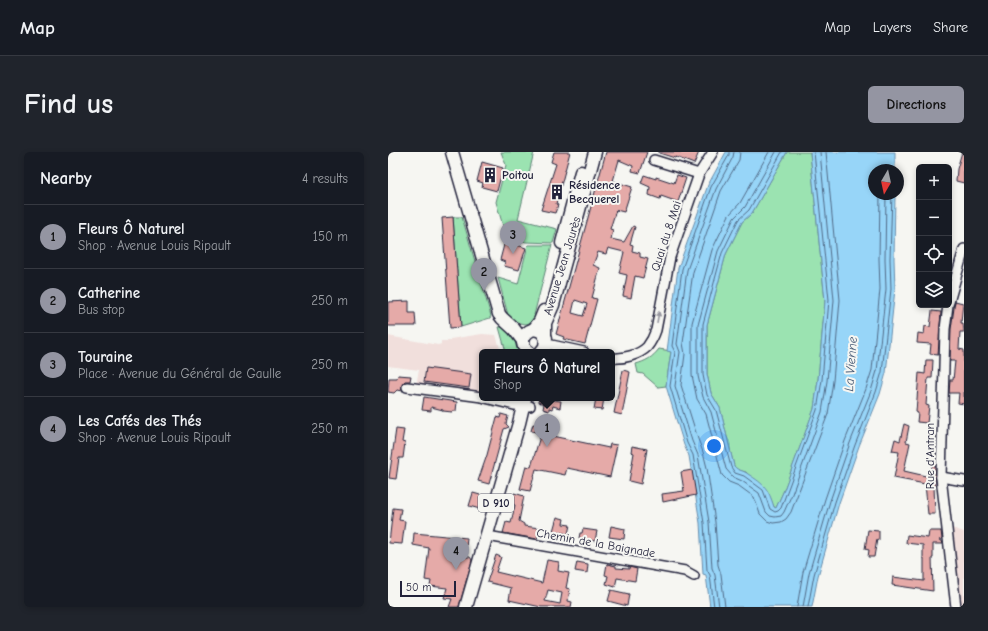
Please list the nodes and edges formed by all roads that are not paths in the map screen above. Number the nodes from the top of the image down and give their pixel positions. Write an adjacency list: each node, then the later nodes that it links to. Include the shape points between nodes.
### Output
1 (452, 152): 10 (main road, via 499,314)
2 (587, 152): 10 (main road, Avenue Jean Jaurès, via 545,310)
3 (595, 152): 11 (main road, Avenue Jean Jaurès, via 553,305 545,323)
4 (713, 152): 6 (street, Quai du 8 Mai)
5 (654, 160): 6 (street)
6 (700, 174): 13 (street, Quai du 8 Mai, one-way to 6, via 628,356 647,347 656,330 670,256)
7 (964, 249): 8 (street, Rue d'Antran)
8 (952, 293)
9 (948, 308): 18 (street, Rue d'Antran, via 945,329)
10 (528, 343): 11 (main road, via 541,331)
11 (544, 344): 12 (street)
12 (569, 349)
13 (615, 358)
14 (407, 387): 15 (street)
15 (479, 397)
16 (497, 401): 17 (street, via 514,405)
17 (527, 402): 20 (main road, D 910, via 524,430); 22 (main road, D 910)
18 (940, 477): 19 (street); 24 (street, Rue d'Antran)
19 (964, 481)
20 (493, 537): 21 (street, Chemin de la Baignade, via 685,571); 23 (main road, D 910)
21 (694, 576)
22 (466, 607)
23 (473, 607)
24 (956, 607)

